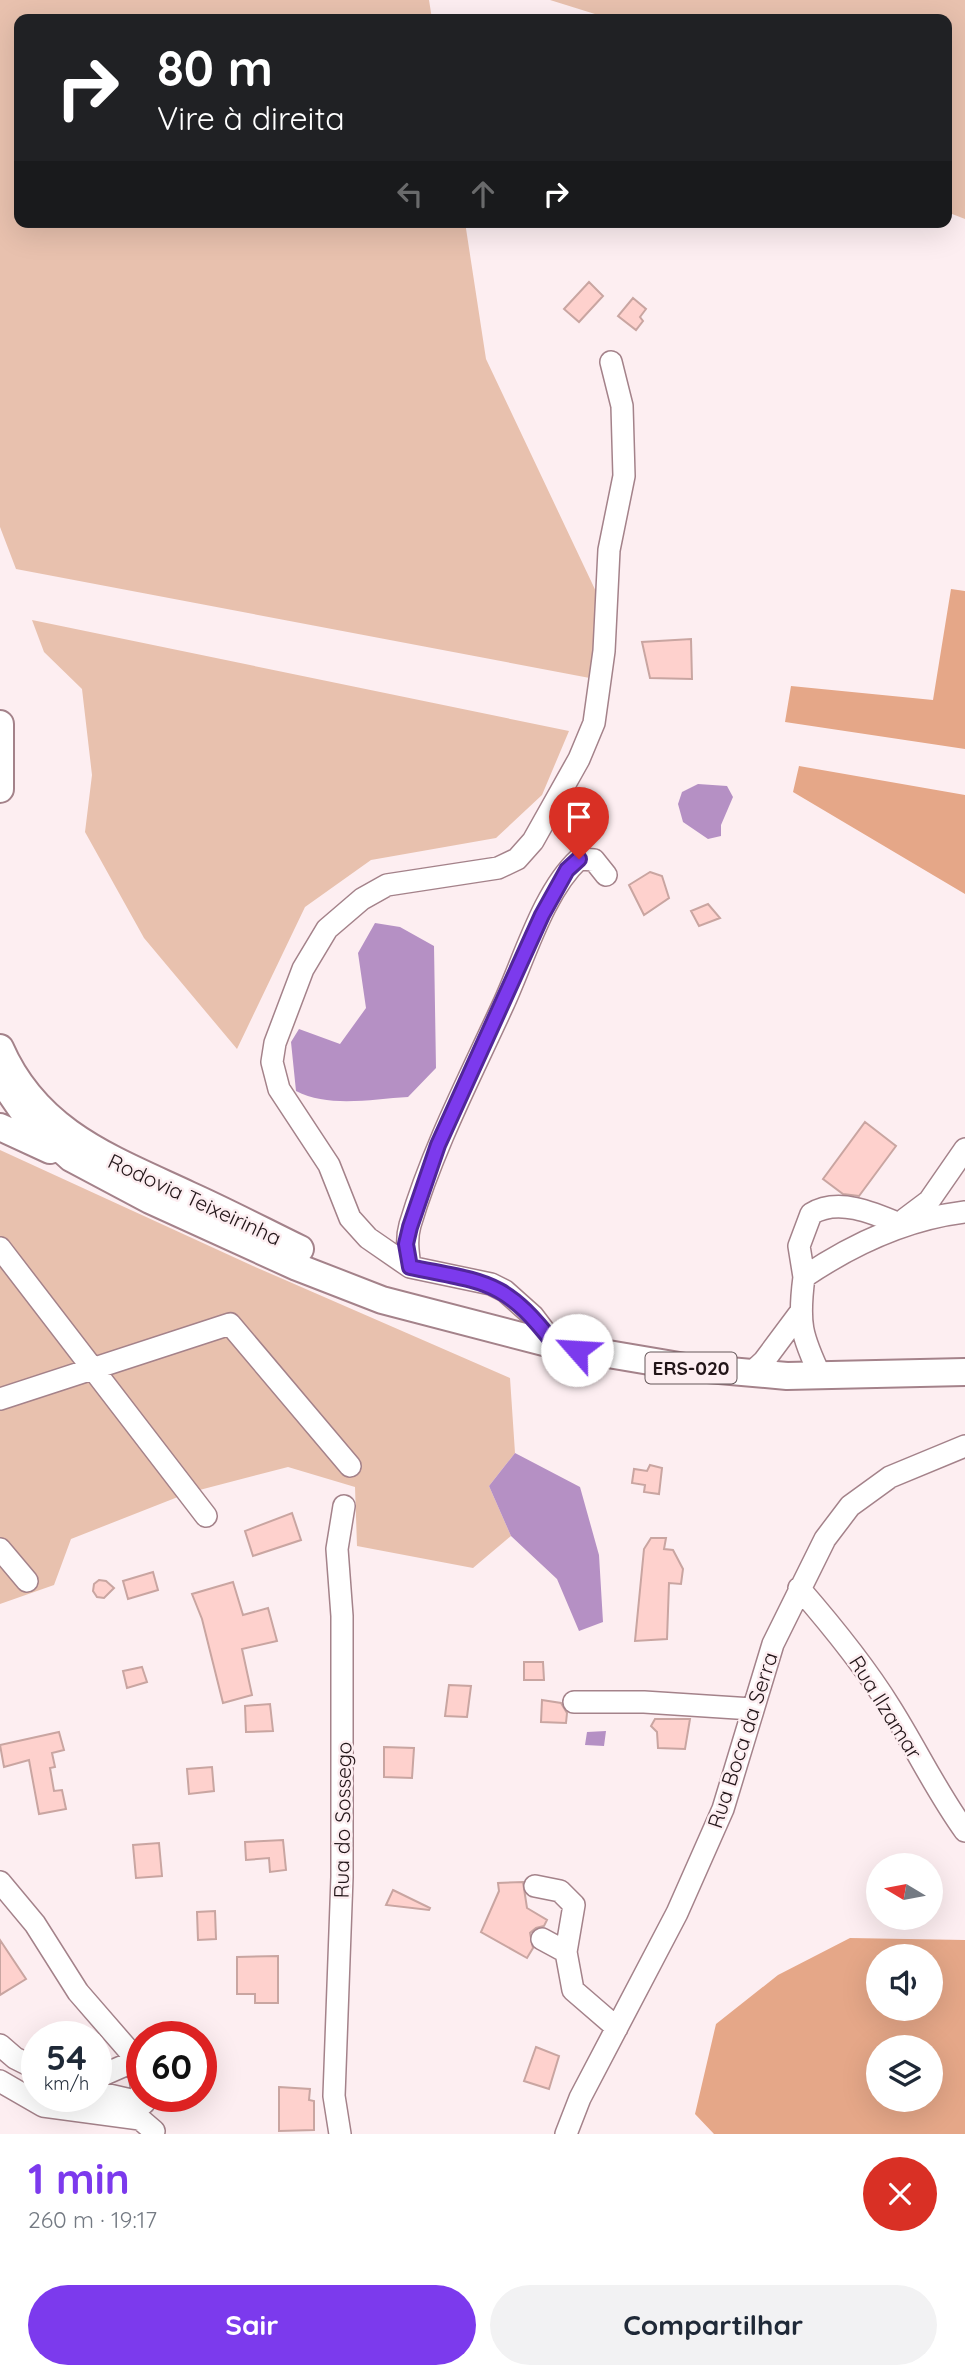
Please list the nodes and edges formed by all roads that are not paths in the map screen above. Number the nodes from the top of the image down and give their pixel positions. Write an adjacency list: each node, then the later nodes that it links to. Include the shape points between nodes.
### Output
1 (611, 362): 13 (street, via 622,405 624,476 609,550 604,651 594,723 579,759 533,841 517,859 498,869 387,885 327,929 303,969 275,1043 272,1062 279,1089 329,1165 350,1218 368,1238)
2 (0, 724): 3 (main road)
3 (0, 789)
4 (606, 875): 13 (street, via 594,860 579,859 567,870 542,915 438,1145 406,1244)
5 (0, 1048): 6 (main road, Rodovia Teixeirinha / ERS-020)
6 (5, 1075): 9 (main road, Rodovia Teixeirinha / ERS-020, via 29,1120); 15 (main road, Rodovia Teixeirinha / ERS-020, via 93,1150)
7 (0, 1127): 9 (main road)
8 (965, 1149): 11 (street, via 929,1201)
9 (71, 1158): 15 (main road, Rodovia Teixeirinha / ERS-020, via 150,1200 297,1267 382,1300)
10 (965, 1212): 11 (street)
11 (902, 1225): 14 (street); 14 (street, via 878,1214 823,1206 811,1214 799,1246)
12 (0, 1248): 18 (street)
13 (410, 1267): 17 (street, via 505,1291 533,1316)
14 (804, 1277): 16 (street)
15 (424, 1310): 17 (main road, Rodovia Teixeirinha / ERS-020)
16 (799, 1314): 20 (street); 21 (street, via 806,1348)
17 (555, 1345): 20 (main road, Rodovia Teixeirinha / ERS-020)
18 (92, 1367): 22 (street); 24 (street, via 230,1324); 26 (street)
19 (965, 1372): 21 (main road, Rodovia Teixeirinha / ERS-020)
20 (751, 1373): 21 (main road, Rodovia Teixeirinha / ERS-020)
21 (821, 1377)
22 (0, 1399)
23 (965, 1446): 29 (street, Rua Boca da Serra, via 890,1477 850,1506 825,1539)
24 (350, 1466)
25 (344, 1507): 44 (street, Rua do Sossego, via 337,1549 342,1616 342,1851 334,2096)
26 (206, 1516)
27 (0, 1549): 28 (street)
28 (27, 1581)
29 (799, 1588): 31 (street, Rua Boca da Serra, via 773,1644); 32 (street, Rua Ilzamar, via 836,1630 890,1706)
30 (574, 1702): 31 (street)
31 (752, 1709): 37 (street, Rua Boca da Serra, via 723,1809 677,1913)
32 (965, 1831)
33 (0, 1882): 39 (street, via 36,1924 78,1992)
34 (535, 1886): 36 (street, via 560,1891 574,1905)
35 (542, 1939): 36 (street)
36 (566, 1952): 37 (street, via 573,1990)
37 (617, 2028): 45 (street, Rua Boca da Serra)
38 (0, 2045): 40 (street)
39 (126, 2047)
40 (21, 2059)
41 (0, 2081): 43 (street, via 43,2106 140,2119)
42 (148, 2112): 43 (street)
43 (155, 2132)
44 (340, 2134)
45 (566, 2134)

